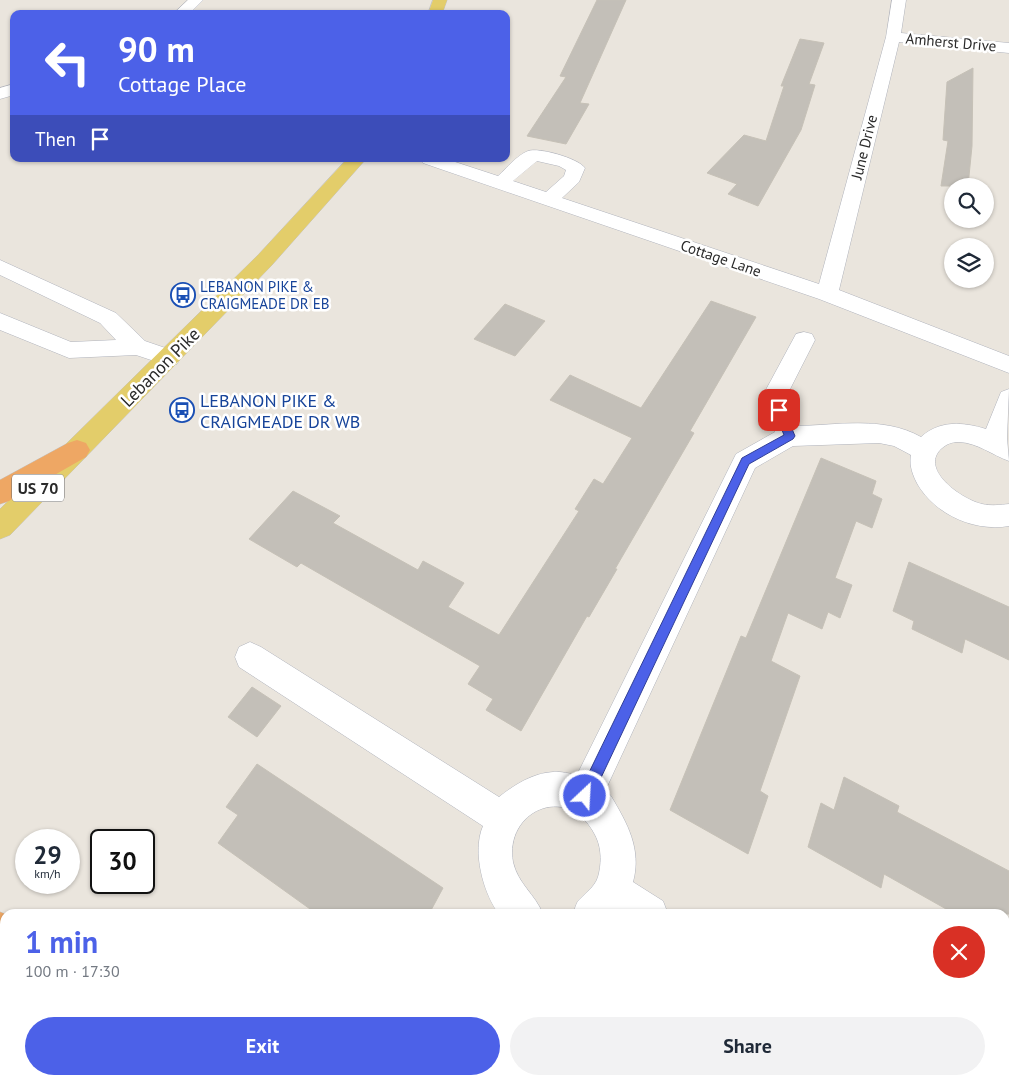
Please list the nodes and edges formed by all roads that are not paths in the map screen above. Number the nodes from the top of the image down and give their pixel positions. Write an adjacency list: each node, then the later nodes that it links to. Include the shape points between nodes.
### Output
1 (196, 0): 3 (street)
2 (899, 0): 4 (street, June Drive)
3 (185, 10)
4 (893, 37): 5 (street, Amherst Drive); 11 (street, June Drive)
5 (1009, 48)
6 (354, 162): 15 (main road, Lebanon Pike / US 70)
7 (438, 162): 8 (street, Cottage Lane)
8 (501, 183): 9 (street, Cottage Lane); 9 (street, via 534,155 576,168 572,178)
9 (549, 200): 11 (street, Cottage Lane)
10 (0, 267): 14 (street, via 108,318)
11 (827, 294): 16 (street, Cottage Lane)
12 (0, 321): 14 (street, via 69,350)
13 (804, 340): 18 (street, via 774,397)
14 (137, 347): 15 (street)
15 (169, 358): 20 (main road, Lebanon Pike / US 70)
16 (1009, 365)
17 (1009, 398): 19 (street)
18 (789, 436): 21 (street, via 878,433 900,437); 26 (street, via 745,461)
19 (1001, 446): 21 (street, via 976,435 959,433 932,441)
20 (77, 450): 22 (highway); 24 (main road, Lebanon Pike / US 70)
21 (925, 451): 23 (street, via 923,463 927,477 951,502 969,512 987,516)
22 (0, 493)
23 (1009, 515)
24 (0, 527)
25 (250, 657): 27 (street)
26 (585, 796): 27 (street, via 563,788 540,789 519,800); 28 (street, via 603,813 615,836 619,863)
27 (502, 819): 29 (street, via 496,844 497,870 508,896)
28 (602, 901): 30 (street)
29 (520, 909)
30 (632, 909)

